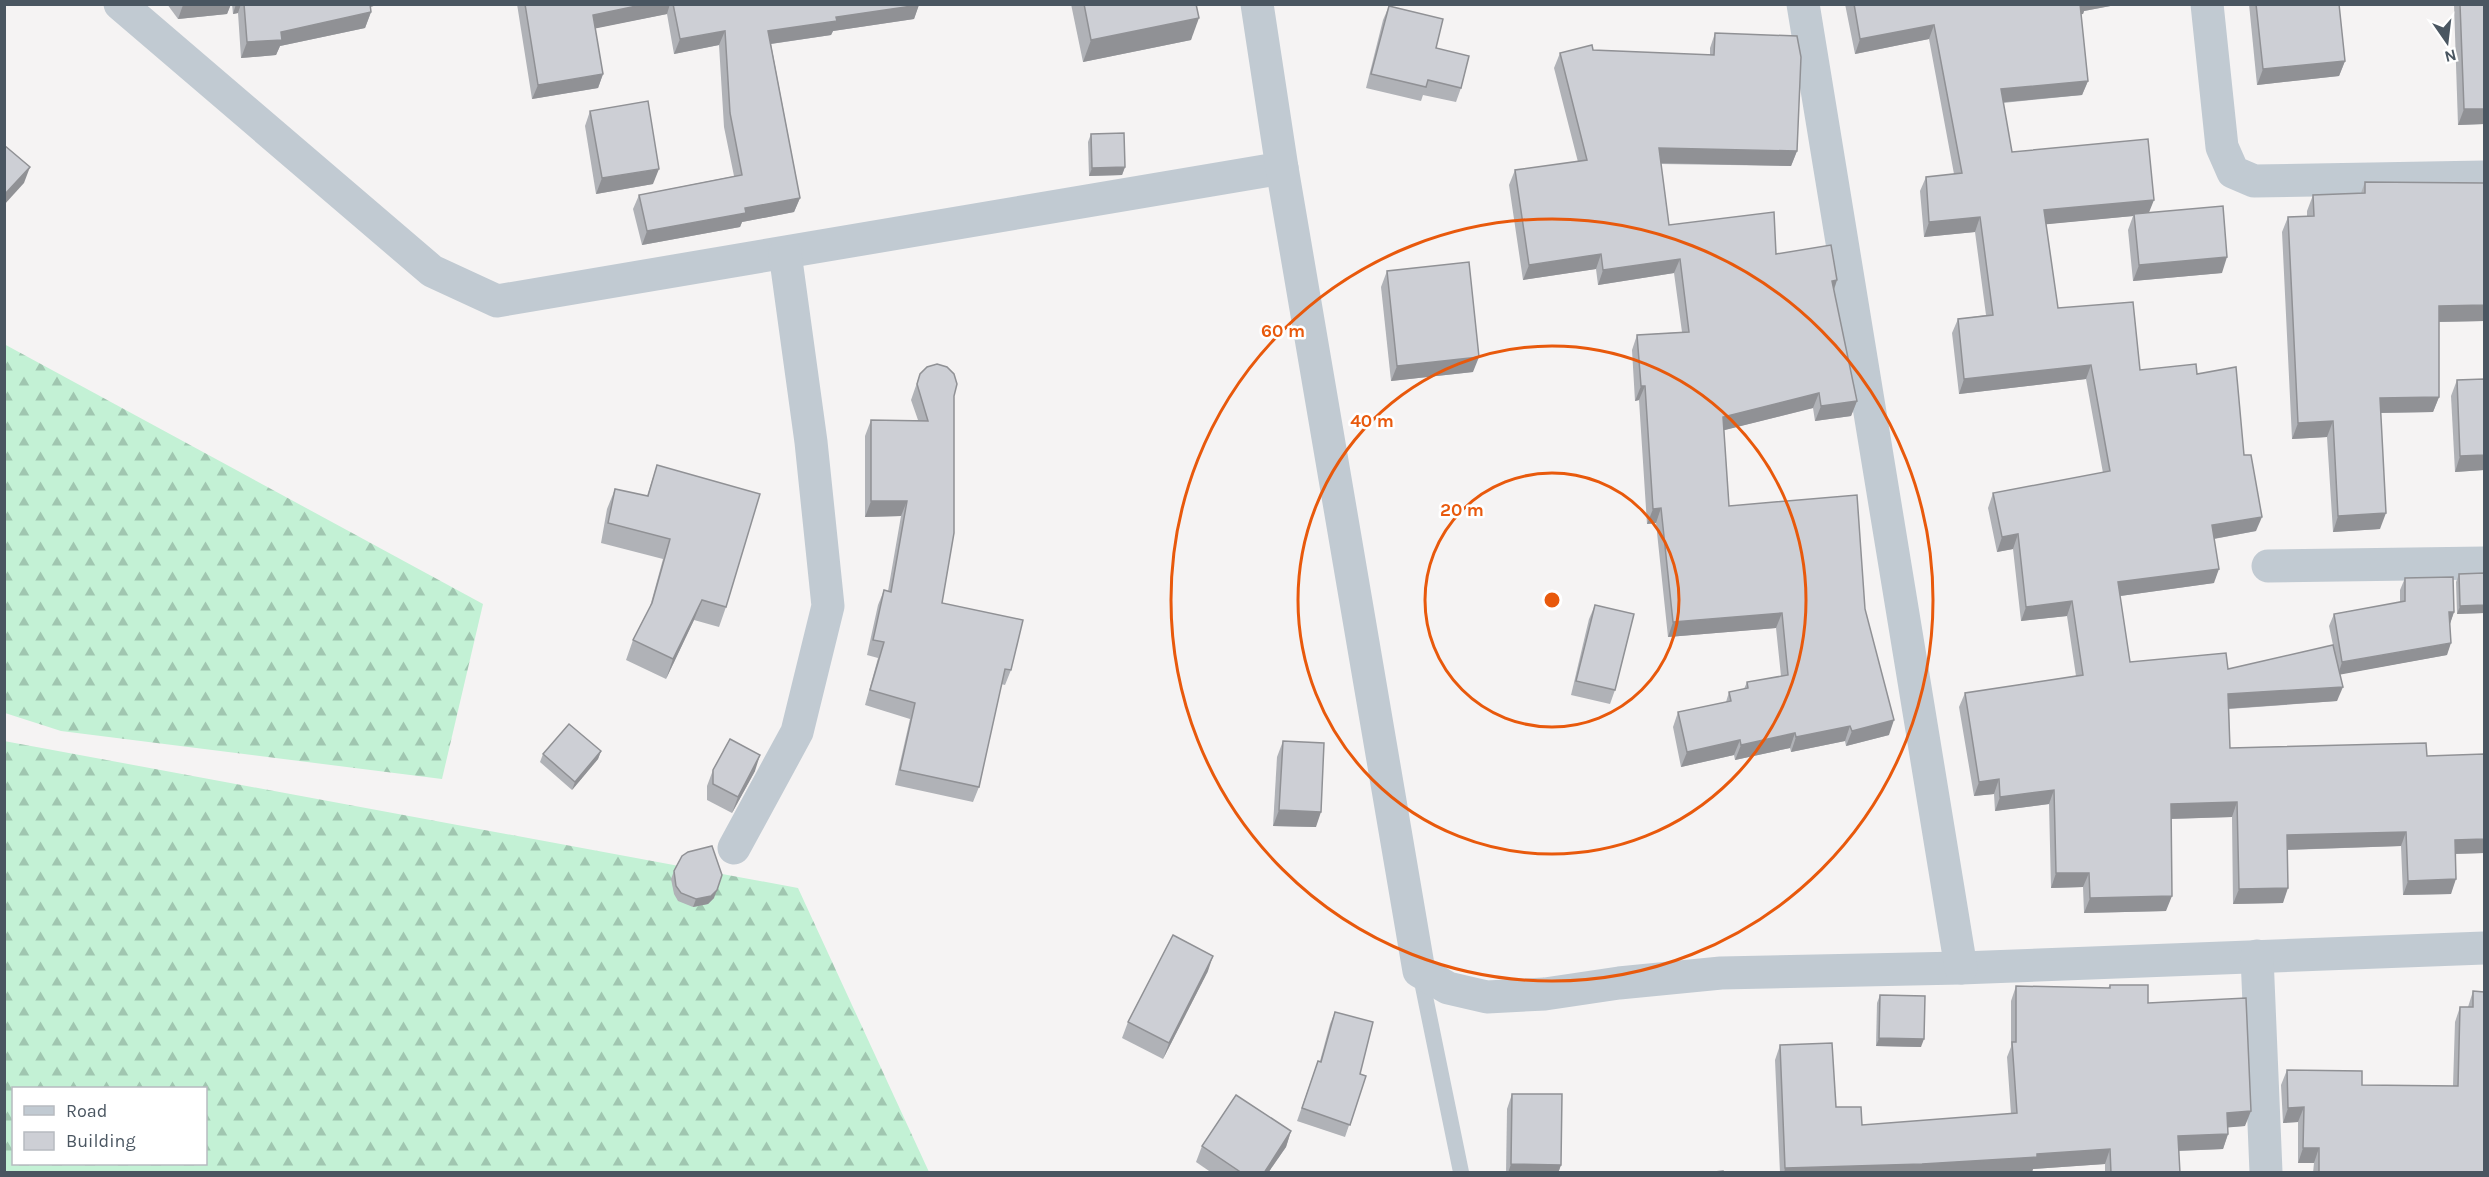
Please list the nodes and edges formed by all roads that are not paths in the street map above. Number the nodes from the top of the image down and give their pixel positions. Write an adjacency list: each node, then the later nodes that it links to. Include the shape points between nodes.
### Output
1 (120, 4): 7 (street, via 432,272 496,301)
2 (1257, 4): 5 (street)
3 (1803, 4): 13 (street)
4 (2207, 4): 6 (street, via 2222,147 2233,172 2254,181)
5 (1282, 168): 7 (street); 14 (street)
6 (2484, 177)
7 (785, 253): 10 (street, via 828,606 797,732)
8 (2484, 563): 9 (street)
9 (2268, 566)
10 (734, 848)
11 (2484, 948): 12 (street)
12 (2257, 956): 13 (street); 16 (street)
13 (1960, 968): 14 (street, via 1721,973 1487,998 1448,988)
14 (1419, 971): 15 (lane)
15 (1461, 1173)
16 (2266, 1173)

